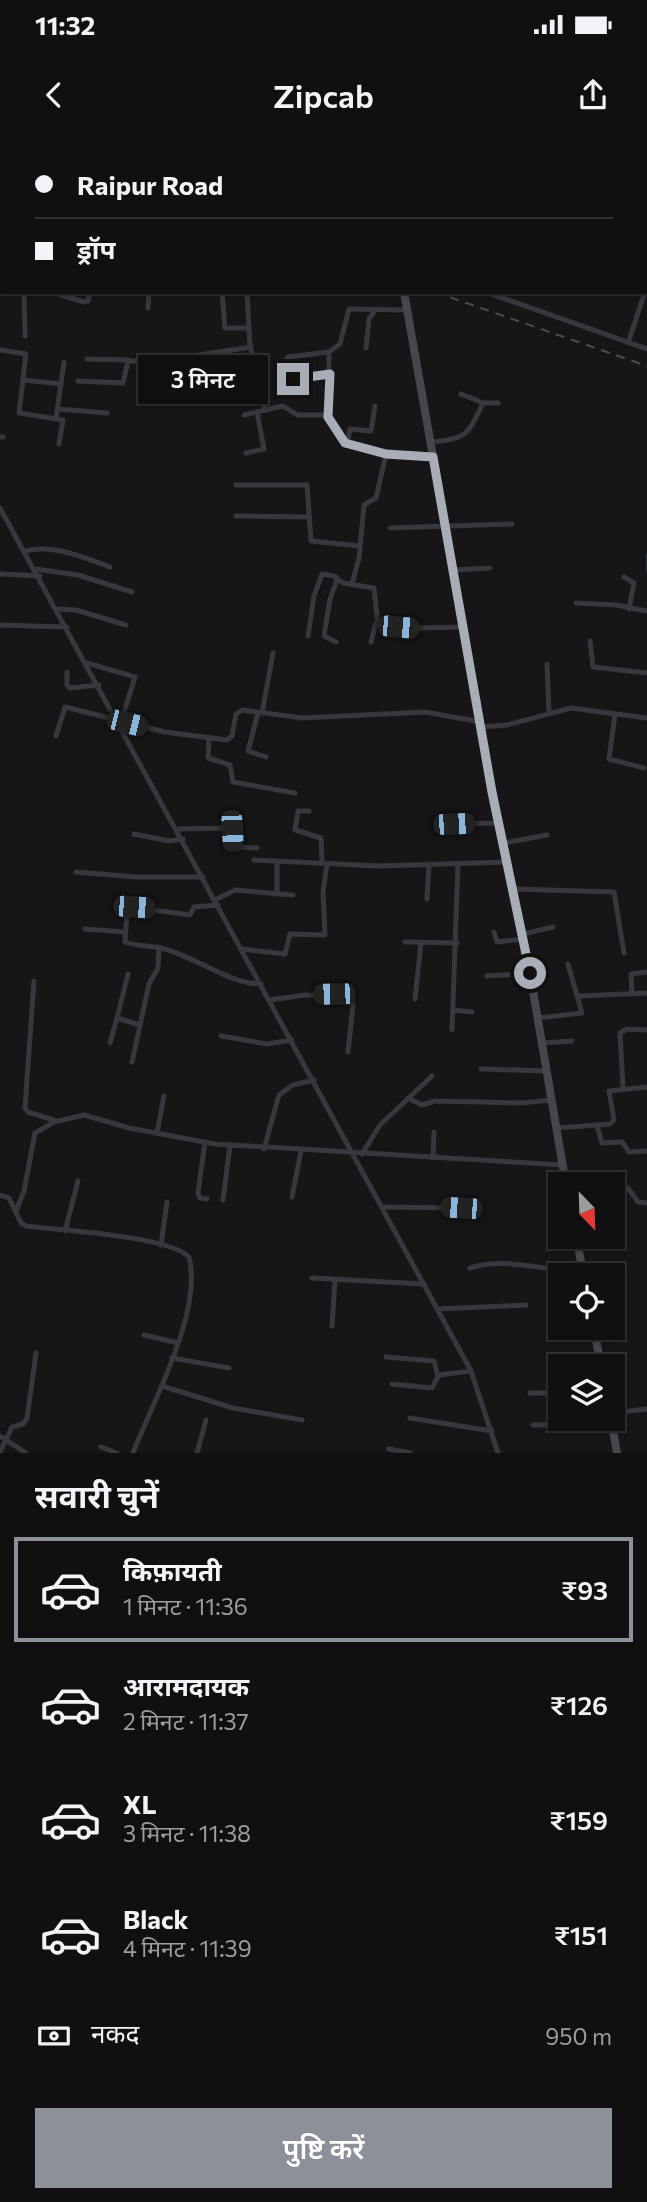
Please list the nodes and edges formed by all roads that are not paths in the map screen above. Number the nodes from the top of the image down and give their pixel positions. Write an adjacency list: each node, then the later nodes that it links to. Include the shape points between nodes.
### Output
1 (24, 294): 14 (street)
2 (61, 294): 3 (street, via 84,302)
3 (90, 294)
4 (149, 294): 10 (street)
5 (222, 294): 13 (street, via 225,328)
6 (247, 294): 13 (street)
7 (404, 294): 12 (main road)
8 (492, 294): 15 (street)
9 (644, 294): 15 (street)
10 (148, 308)
11 (375, 310): 12 (street); 17 (street, via 369,319); 20 (street, via 351,307 341,344)
12 (407, 310): 39 (main road)
13 (248, 328): 16 (street)
14 (25, 336)
15 (628, 343): 18 (street)
16 (251, 347): 22 (street, via 153,362); 33 (street)
17 (366, 348)
18 (647, 349)
19 (0, 350): 25 (street, via 26,354)
20 (329, 352): 24 (street); 24 (street, via 285,361 290,379)
21 (87, 359): 22 (street)
22 (129, 360): 26 (street, via 123,383)
23 (64, 362): 27 (street)
24 (330, 374): 37 (street)
25 (24, 380): 27 (street); 38 (street, via 21,415)
26 (79, 382)
27 (61, 384): 32 (street)
28 (461, 394): 29 (street)
29 (483, 403): 30 (street); 39 (street, via 466,434)
30 (498, 404)
31 (375, 406): 41 (street, via 371,431 350,429)
32 (58, 409): 35 (street); 38 (street)
33 (265, 410): 34 (street); 37 (street, via 283,406 294,415)
34 (257, 412): 36 (street); 42 (street, via 264,449)
35 (107, 413)
36 (244, 415)
37 (328, 417): 41 (street)
38 (56, 419): 40 (street, via 64,424)
39 (431, 442): 44 (main road)
40 (59, 444)
41 (347, 444): 43 (street)
42 (246, 453)
43 (386, 454): 44 (street); 54 (street, via 376,498 364,505)
44 (433, 457): 52 (main road)
45 (236, 485): 48 (street, via 307,485)
46 (0, 508): 49 (street)
47 (236, 516): 48 (street)
48 (310, 517): 54 (street, via 311,541)
49 (9, 524): 51 (street); 55 (street)
50 (512, 524): 52 (street)
51 (0, 525)
52 (445, 526): 53 (street); 59 (main road)
53 (390, 528)
54 (360, 546): 64 (street)
55 (25, 551): 56 (street, via 72,554); 58 (street)
56 (110, 567)
57 (490, 568): 59 (street)
58 (36, 569): 61 (street); 65 (street, via 78,575)
59 (453, 569): 74 (main road)
60 (0, 574): 61 (street)
61 (40, 576): 67 (street)
62 (624, 577): 68 (street, via 634,583)
63 (337, 580): 64 (street); 75 (street, via 332,575 319,577); 77 (street, via 324,636)
64 (352, 584): 70 (street, via 374,588)
65 (132, 592)
66 (576, 603): 68 (street)
67 (57, 609): 72 (street); 73 (street)
68 (629, 609): 69 (street)
69 (647, 611)
70 (376, 623): 74 (street); 78 (street)
71 (0, 625): 73 (street)
72 (126, 625)
73 (67, 626): 80 (street)
74 (462, 627): 90 (main road)
75 (308, 636)
76 (590, 641): 83 (street, via 593,667)
77 (336, 642)
78 (371, 642)
79 (273, 653): 86 (street)
80 (87, 663): 84 (street); 89 (street, via 135,677)
81 (547, 664): 85 (street)
82 (67, 672): 84 (street, via 70,688)
83 (647, 673)
84 (99, 685): 89 (street)
85 (549, 712): 87 (street, via 571,708); 90 (street, via 508,725)
86 (260, 713): 90 (street, via 302,718 425,712); 92 (street, via 239,710 229,739); 93 (street, via 248,751)
87 (615, 714): 88 (street); 94 (street, via 609,759)
88 (647, 718)
89 (120, 721): 91 (street, via 65,707); 92 (street); 99 (street)
90 (482, 725): 97 (main road)
91 (56, 736)
92 (209, 739): 95 (street, via 208,758 230,765 233,782)
93 (266, 757)
94 (644, 768)
95 (295, 793)
96 (309, 811): 109 (street, via 298,811 295,830 321,838)
97 (499, 823): 98 (street); 103 (main road)
98 (454, 824)
99 (178, 829): 102 (street); 104 (street, via 230,828 233,847)
100 (134, 834): 102 (street)
101 (547, 835): 103 (street)
102 (183, 839): 112 (street)
103 (504, 843): 107 (main road)
104 (257, 848)
105 (254, 860): 106 (street)
106 (277, 862): 109 (street); 114 (street)
107 (508, 862): 108 (street); 113 (main road)
108 (458, 863): 110 (street); 125 (street)
109 (324, 864): 110 (street); 127 (street, via 325,935 289,934 285,954)
110 (429, 864): 116 (street)
111 (76, 872): 112 (street)
112 (203, 877): 117 (street)
113 (514, 889): 122 (main road); 128 (street, via 614,892)
114 (277, 894): 115 (street); 117 (street, via 235,890)
115 (293, 895)
116 (427, 899)
117 (217, 902): 120 (street, via 194,907 190,915 130,907); 127 (street)
118 (553, 927): 122 (street)
119 (85, 929): 120 (street)
120 (125, 932): 126 (street, via 126,944)
121 (494, 932): 122 (street, via 496,942)
122 (523, 937): 131 (main road)
123 (405, 942): 124 (street)
124 (421, 943): 125 (street); 139 (street)
125 (457, 943): 141 (street)
126 (159, 947): 135 (street, via 222,971 238,982); 145 (street, via 158,968 149,984)
127 (242, 949): 135 (street)
128 (624, 953)
129 (568, 964): 138 (street)
130 (647, 972): 137 (street, via 631,974)
131 (530, 973): 133 (street); 144 (main road)
132 (128, 974): 143 (street)
133 (487, 976)
134 (34, 981): 164 (street, via 25,1108)
135 (261, 984): 140 (street)
136 (647, 993): 137 (street)
137 (632, 994): 138 (street)
138 (579, 996): 144 (street, via 581,1014)
139 (415, 999)
140 (270, 1000): 149 (street); 153 (street, via 305,995 350,997)
141 (453, 1010): 142 (street); 146 (street)
142 (472, 1012)
143 (117, 1018): 145 (street); 151 (street)
144 (538, 1018): 152 (main road)
145 (140, 1025): 154 (street)
146 (452, 1030)
147 (647, 1030): 159 (street, via 620,1033)
148 (221, 1036): 149 (street, via 267,1044)
149 (292, 1040): 158 (street)
150 (572, 1041): 152 (street)
151 (110, 1043)
152 (542, 1043): 156 (main road)
153 (348, 1052)
154 (132, 1062)
155 (481, 1069): 156 (street)
156 (547, 1071): 163 (main road)
157 (432, 1076): 162 (street)
158 (314, 1080): 171 (street, via 279,1095); 174 (street)
159 (622, 1087): 160 (street); 165 (street, via 608,1092 613,1121)
160 (647, 1087)
161 (164, 1096): 168 (street)
162 (408, 1098): 163 (street, via 422,1105 442,1100); 175 (street, via 374,1132)
163 (552, 1100): 166 (main road)
164 (57, 1121): 168 (street, via 84,1115); 189 (street, via 35,1133)
165 (597, 1125): 166 (street); 173 (street, via 602,1143 622,1142 629,1152)
166 (557, 1128): 177 (main road)
167 (434, 1132): 176 (street)
168 (157, 1133): 169 (street)
169 (205, 1142): 170 (street); 183 (street, via 198,1193)
170 (230, 1145): 171 (street); 184 (street)
171 (264, 1149): 172 (street)
172 (301, 1151): 174 (street); 182 (street)
173 (647, 1151)
174 (353, 1154): 175 (street); 187 (street)
175 (362, 1154): 176 (street)
176 (433, 1158): 177 (street)
177 (563, 1165): 178 (main road)
178 (564, 1172)
179 (78, 1181): 190 (street)
180 (625, 1188): 186 (street, via 638,1202)
181 (0, 1195): 189 (street, via 9,1198)
182 (292, 1197)
183 (207, 1199)
184 (223, 1200)
185 (167, 1202): 191 (street)
186 (647, 1203)
187 (382, 1207): 188 (street); 196 (street)
188 (461, 1208)
189 (16, 1212): 190 (street, via 22,1224)
190 (65, 1231): 191 (street)
191 (161, 1245): 201 (street, via 187,1253 191,1259 188,1304)
192 (470, 1268): 193 (street, via 514,1262)
193 (548, 1269)
194 (312, 1278): 195 (street)
195 (335, 1280): 196 (street); 199 (street)
196 (424, 1284): 198 (street)
197 (526, 1305): 198 (street)
198 (438, 1309): 206 (street)
199 (332, 1326)
200 (144, 1335): 201 (street)
201 (178, 1343): 204 (street)
202 (36, 1353): 221 (street, via 27,1418)
203 (386, 1357): 207 (street, via 434,1361)
204 (172, 1358): 205 (street); 209 (street)
205 (229, 1368)
206 (471, 1371): 207 (street); 219 (street)
207 (438, 1377): 208 (street, via 432,1388)
208 (392, 1384)
209 (162, 1387): 216 (street, via 233,1408); 227 (street)
210 (530, 1392): 211 (street)
211 (548, 1393)
212 (647, 1409): 213 (street)
213 (625, 1412)
214 (410, 1418): 219 (street)
215 (206, 1420): 228 (street)
216 (302, 1420)
217 (548, 1424): 218 (street)
218 (533, 1425)
219 (492, 1431): 230 (street)
220 (613, 1431): 231 (main road)
221 (3, 1438): 224 (street); 225 (street)
222 (101, 1447): 226 (street)
223 (389, 1449): 229 (street)
224 (0, 1452)
225 (24, 1452)
226 (117, 1453)
227 (134, 1453)
228 (197, 1453)
229 (410, 1453)
230 (498, 1453)
231 (617, 1453)

